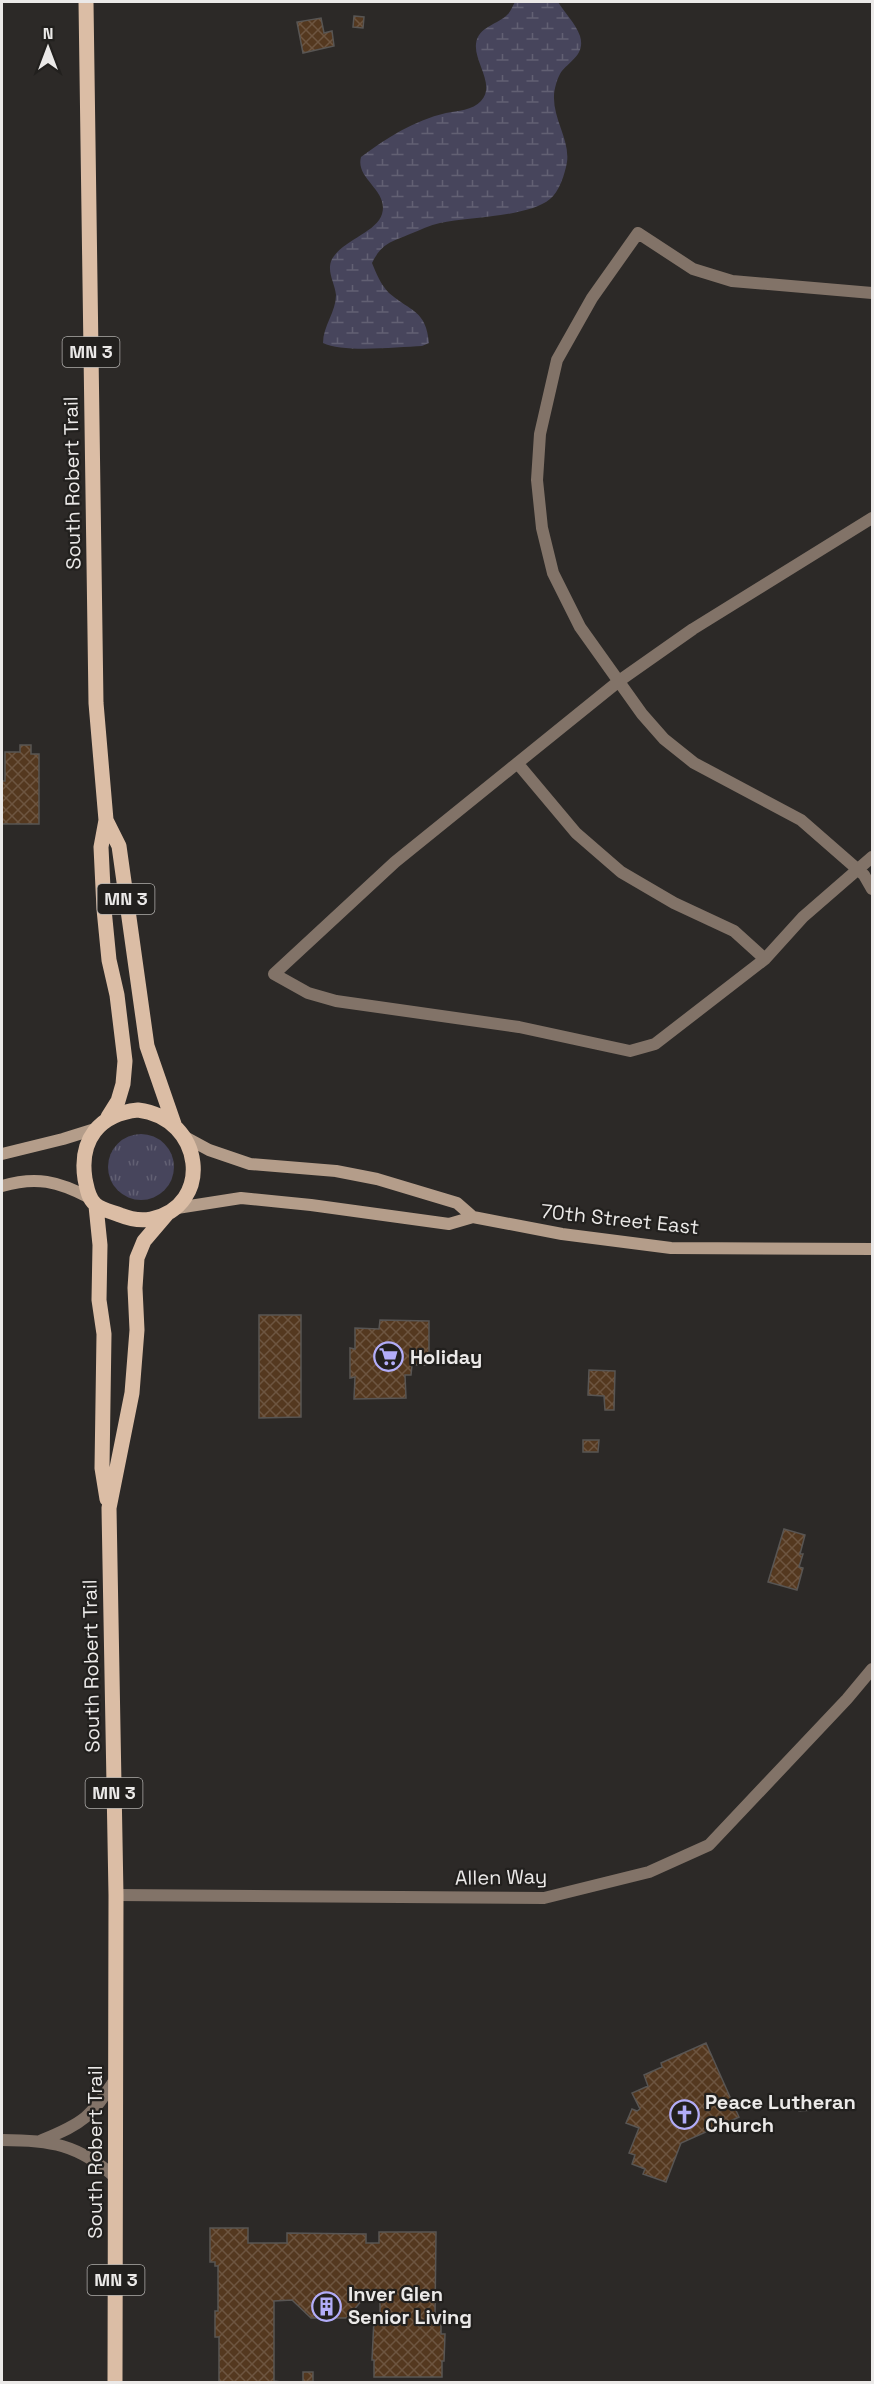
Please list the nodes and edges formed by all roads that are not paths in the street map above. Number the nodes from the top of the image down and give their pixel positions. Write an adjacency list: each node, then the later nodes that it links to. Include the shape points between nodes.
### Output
1 (86, 2): 6 (main road, South Robert Trail / MN 3, via 96,704)
2 (873, 293): 4 (street, via 732,281 693,268 638,232 592,298 557,360 540,434 537,480 542,528 554,573 580,627)
3 (873, 518): 4 (street, via 693,629)
4 (619, 681): 5 (street); 8 (street, via 664,739 694,763 801,820)
5 (518, 764): 10 (street, via 576,833 621,872 734,931); 10 (street, via 395,862 274,974 308,993 336,1001 519,1027 630,1051 655,1044)
6 (106, 820): 11 (main road, South Robert Trail / MN 3, via 101,847 104,909 125,1060 123,1084); 12 (main road, South Robert Trail / MN 3, via 119,846 147,1046)
7 (873, 857): 8 (street)
8 (857, 869): 9 (street); 10 (street, via 803,917)
9 (873, 889)
10 (765, 959)
11 (108, 1118): 12 (main road, via 138,1110 152,1112); 13 (main road)
12 (174, 1124): 14 (main road, MN 3)
13 (95, 1129): 15 (main road); 17 (main road, via 84,1159)
14 (185, 1137): 18 (main road, via 194,1173 189,1190); 19 (main road, 70th Street East, via 249,1164 336,1171 376,1179 457,1203)
15 (2, 1154)
16 (2, 1186): 17 (main road, via 32,1179 72,1189)
17 (93, 1202): 18 (main road, via 134,1220); 21 (main road, via 100,1245 99,1300 104,1334 102,1468)
18 (172, 1211): 19 (main road, 70th Street East, via 241,1198 449,1224); 21 (main road, South Robert Trail / MN 3, via 144,1241 137,1258 132,1393)
19 (473, 1217): 20 (main road, 70th Street East, via 562,1234 671,1248)
20 (873, 1249)
21 (109, 1508): 23 (main road, South Robert Trail / MN 3)
22 (873, 1669): 23 (street, Allen Way, via 709,1845 649,1872 544,1898)
23 (116, 1895): 24 (main road, South Robert Trail / MN 3)
24 (116, 2078): 26 (street, via 98,2106 76,2127); 27 (main road, South Robert Trail / MN 3)
25 (2, 2140): 26 (street)
26 (42, 2140): 27 (street, via 80,2151)
27 (116, 2178): 28 (main road, South Robert Trail / MN 3)
28 (116, 2382)

